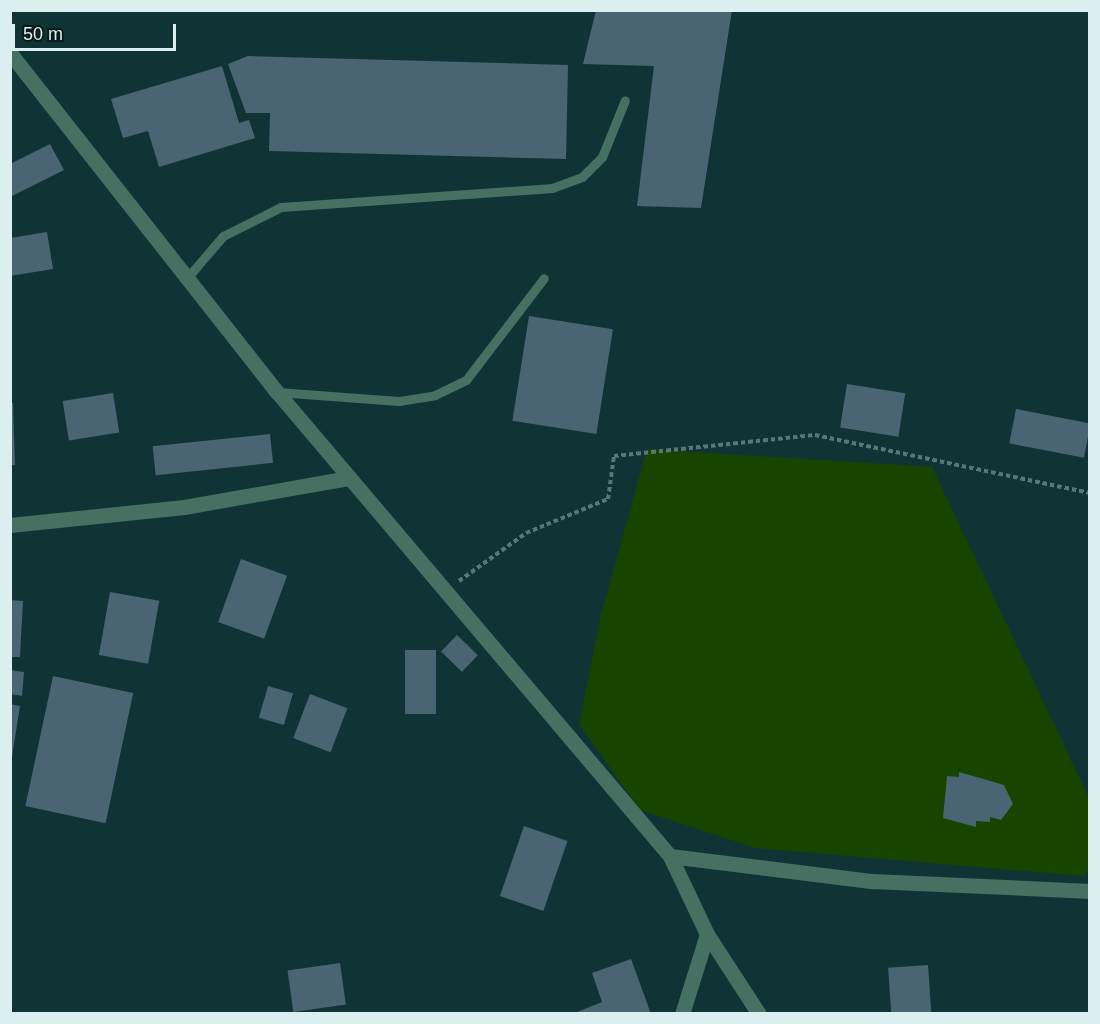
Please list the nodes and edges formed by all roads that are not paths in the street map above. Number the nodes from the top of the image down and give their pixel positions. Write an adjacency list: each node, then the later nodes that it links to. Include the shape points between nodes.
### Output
1 (10, 53): 4 (street)
2 (625, 100): 4 (lane, via 602,157 582,177 552,188 281,207 223,236)
3 (543, 278): 5 (lane, via 466,380 435,395 399,401)
4 (187, 279): 5 (street)
5 (277, 392): 6 (street)
6 (348, 478): 7 (street, via 184,507); 8 (street)
7 (10, 525)
8 (670, 856): 9 (street, via 872,881); 10 (street)
9 (1089, 891)
10 (707, 934): 11 (street); 12 (street)
11 (682, 1014)
12 (759, 1014)

